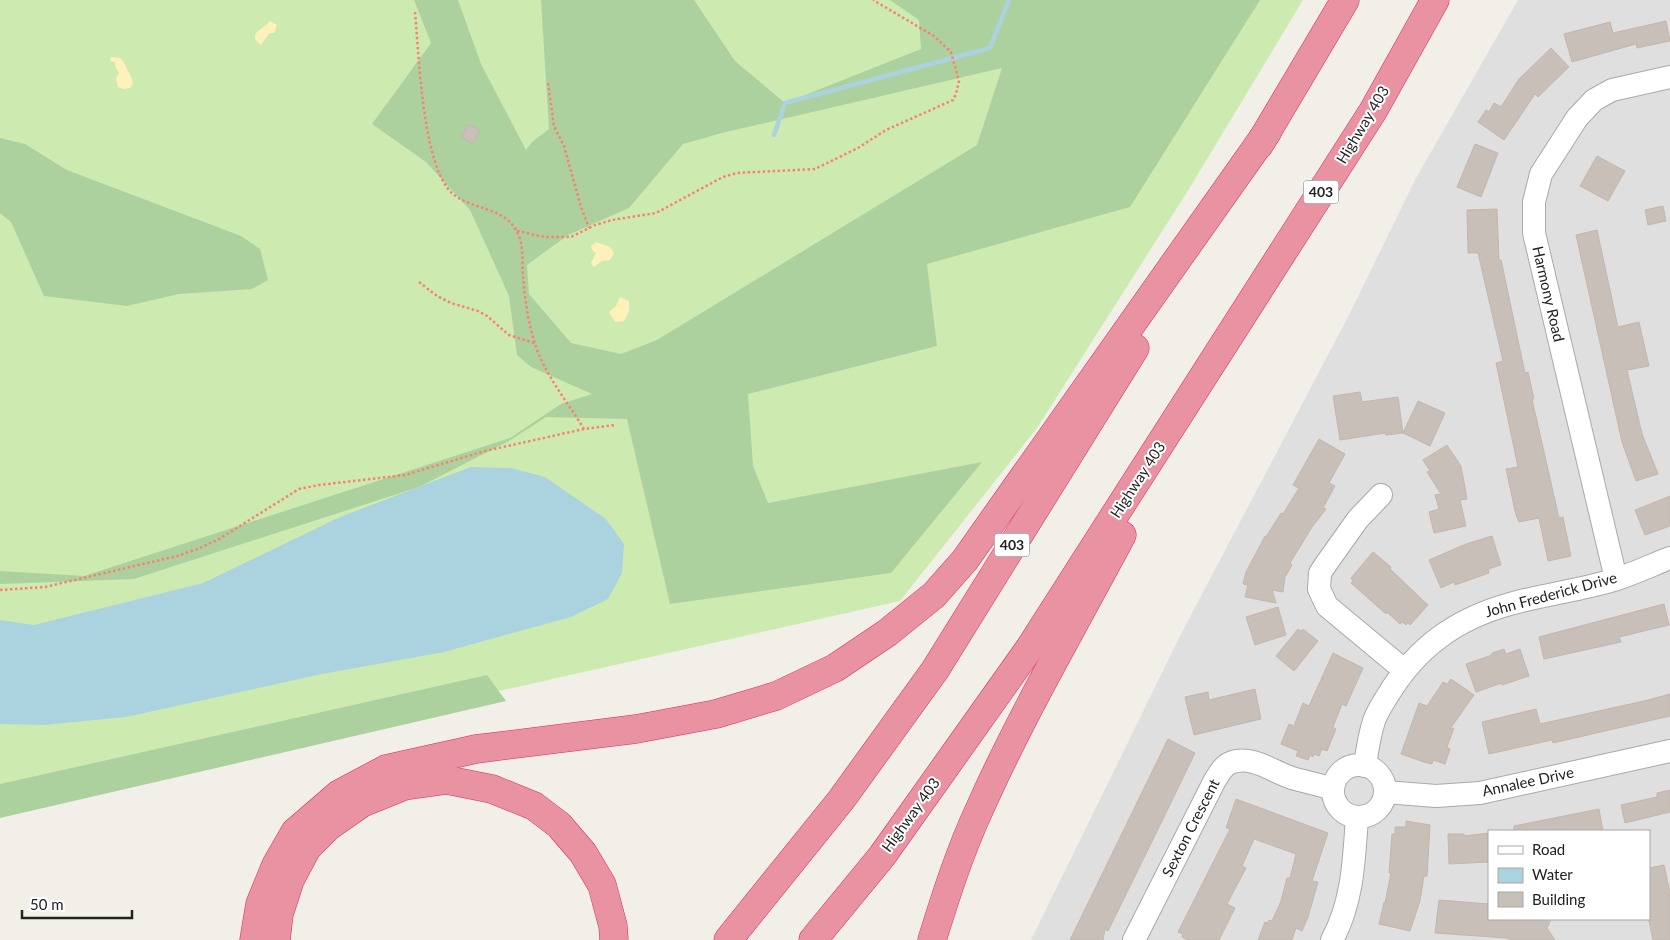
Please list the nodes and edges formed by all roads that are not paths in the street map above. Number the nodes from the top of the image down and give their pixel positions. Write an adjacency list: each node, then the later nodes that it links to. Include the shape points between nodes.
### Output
1 (1344, 0): 4 (highway, 403)
2 (1435, 0): 5 (highway, Highway 403 / 403, via 1373,111)
3 (1670, 77): 8 (street, Harmony Road, via 1612,90 1594,100 1577,118 1542,174 1534,202 1534,233)
4 (1268, 131): 16 (highway, via 965,560 934,595 887,633 835,668 776,696 716,714 636,729 476,749 386,769 339,794 295,832 276,865 260,904); 19 (highway, 403, via 934,670 842,800)
5 (1202, 380): 20 (highway, Highway 403 / 403, via 1029,649 882,856); 21 (highway, via 980,808 960,854)
6 (1381, 495): 9 (street, via 1358,519 1320,573 1319,589 1327,606)
7 (1670, 558): 8 (street, John Frederick Drive)
8 (1616, 579): 9 (street, John Frederick Drive, via 1508,604 1478,615 1447,631)
9 (1404, 670): 11 (street, John Frederick Drive, via 1374,720)
10 (1670, 752): 13 (street, Annalee Drive, via 1480,793 1436,796)
11 (1364, 766): 12 (street, via 1347,768 1340,774); 13 (street, via 1377,773)
12 (1334, 789): 14 (street, via 1334,797 1342,811); 22 (street, Sexton Crescent, via 1251,762 1228,764 1215,780)
13 (1385, 792): 14 (street, via 1384,800 1374,813)
14 (1357, 817): 15 (street, via 1351,889)
15 (1336, 939)
16 (254, 940)
17 (276, 940): 18 (highway, via 279,914 290,880 307,848 329,826 362,803 404,786 447,780 509,795 534,806 559,826 583,853 602,885)
18 (614, 940)
19 (728, 940)
20 (812, 940)
21 (932, 940)
22 (1134, 940)

